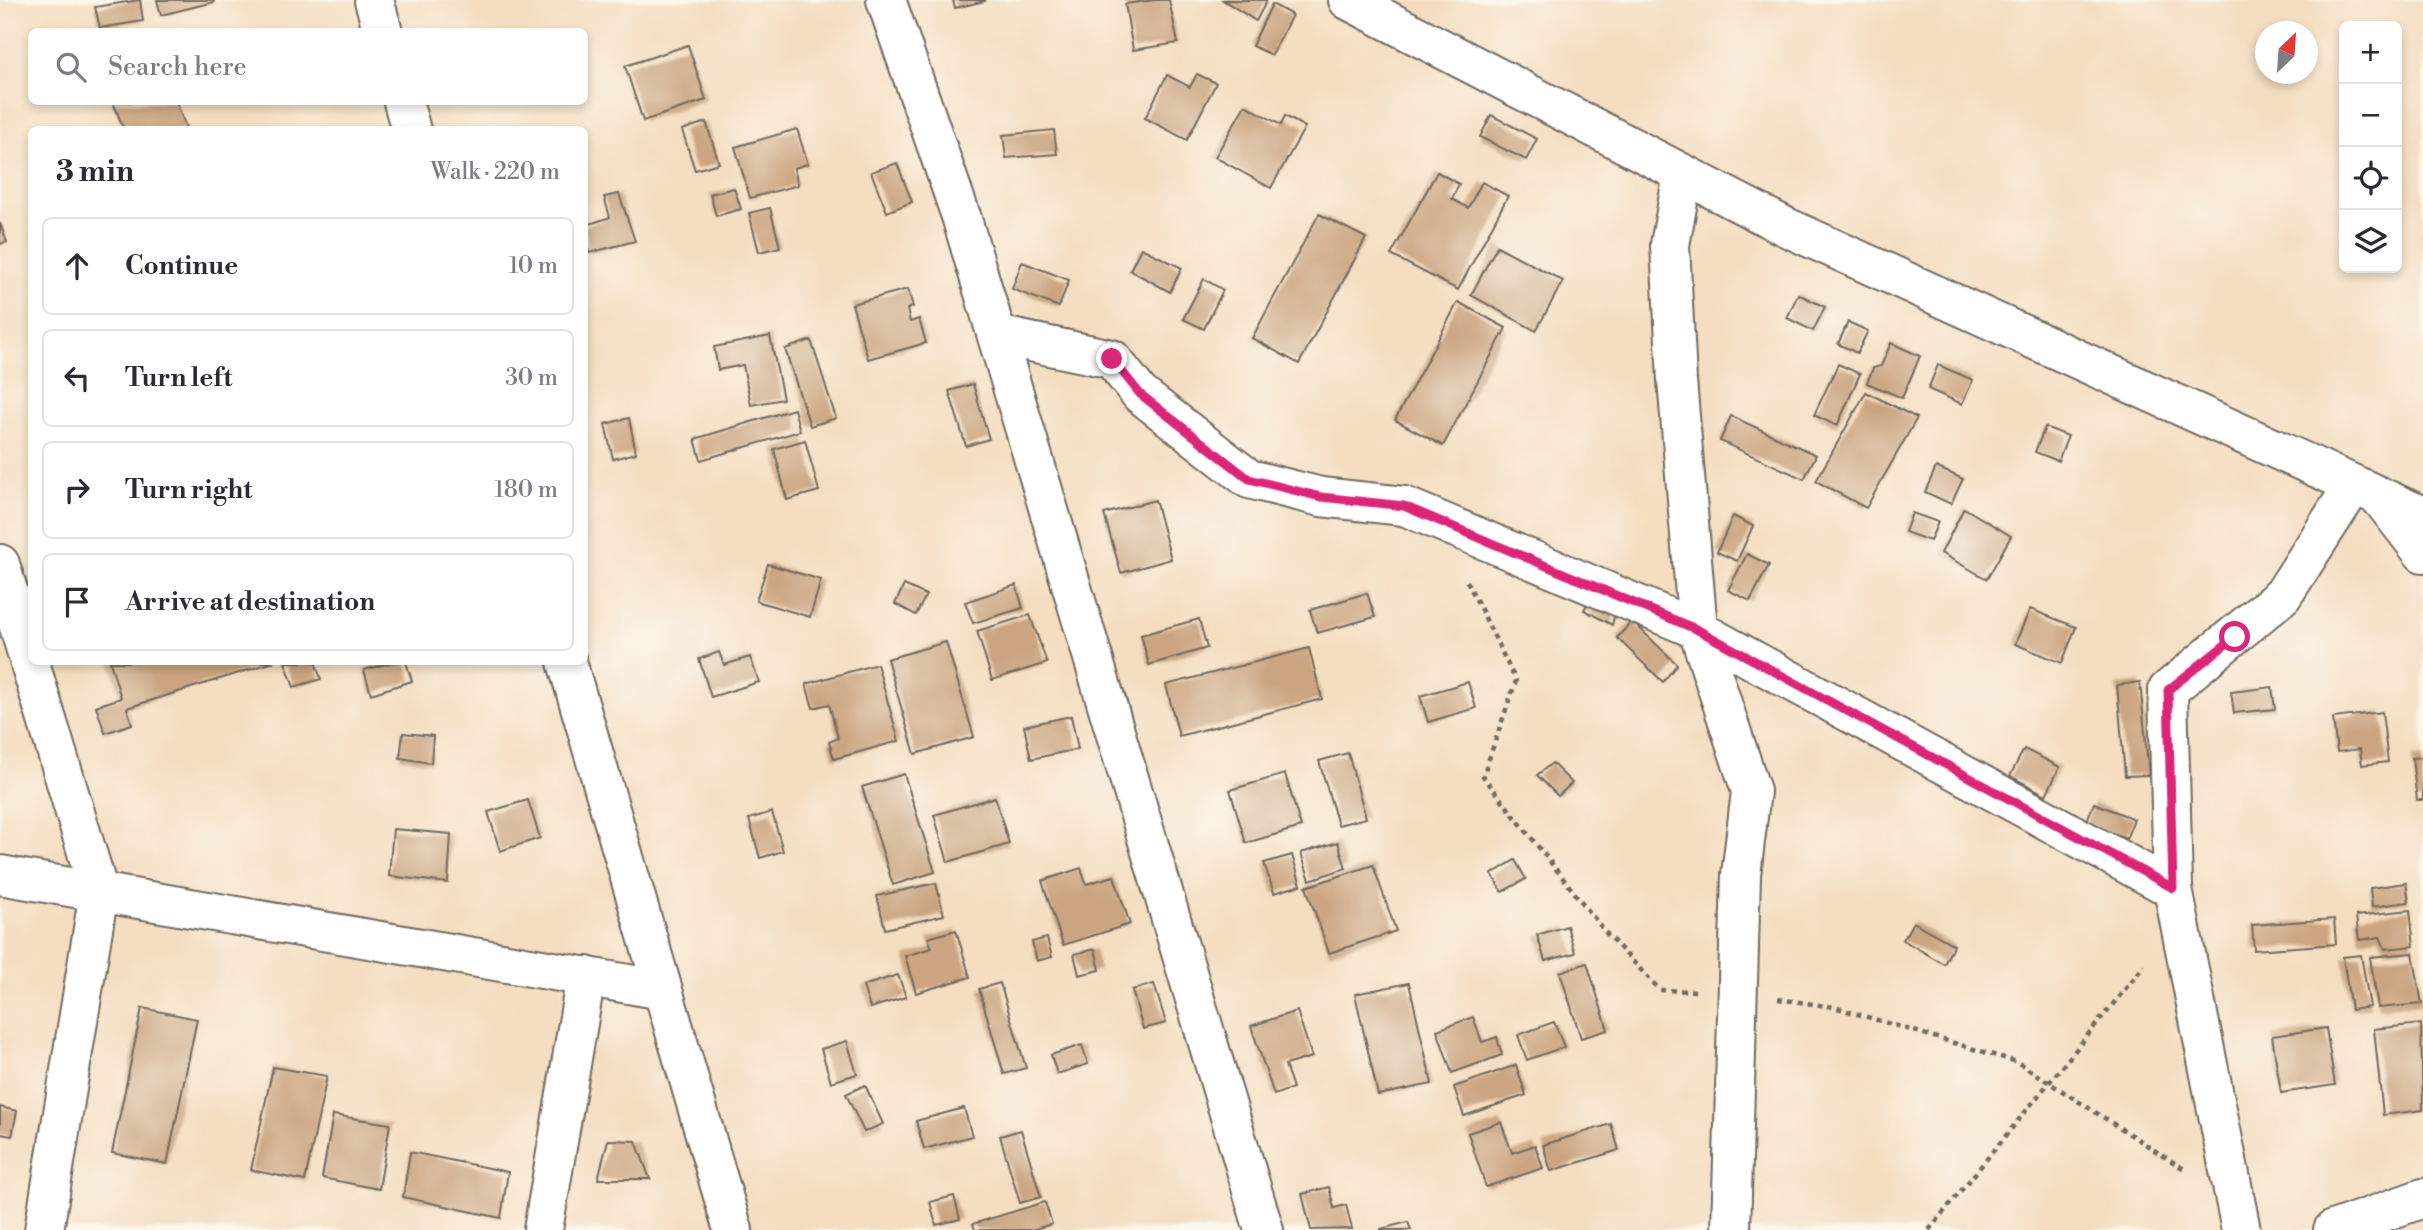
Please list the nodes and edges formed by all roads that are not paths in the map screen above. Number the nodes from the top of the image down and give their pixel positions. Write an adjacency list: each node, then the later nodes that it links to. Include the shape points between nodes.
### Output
1 (374, 0): 4 (street)
2 (886, 0): 8 (street)
3 (1348, 0): 7 (street)
4 (382, 28)
5 (404, 105): 6 (street)
6 (410, 126)
7 (1683, 174): 9 (street, via 1784,226); 13 (street, via 1670,245)
8 (997, 335): 13 (street, via 1112,359 1140,394 1249,479 1321,497 1404,506); 26 (street)
9 (2367, 493): 10 (street); 11 (street); 19 (street, via 2283,595 2168,690)
10 (2423, 516)
11 (2423, 553)
12 (0, 564): 14 (street)
13 (1698, 630): 19 (street); 27 (street, via 1751,791 1741,876)
14 (28, 657)
15 (30, 665): 18 (street)
16 (568, 665): 21 (street)
17 (0, 875): 18 (street)
18 (99, 892): 20 (street); 23 (street)
19 (2177, 905): 28 (street)
20 (586, 976): 21 (street); 24 (street)
21 (663, 990): 25 (street)
22 (2423, 1198): 29 (street)
23 (44, 1230)
24 (543, 1230)
25 (733, 1230)
26 (1264, 1230)
27 (1731, 1230)
28 (2241, 1230)
29 (2333, 1230)

